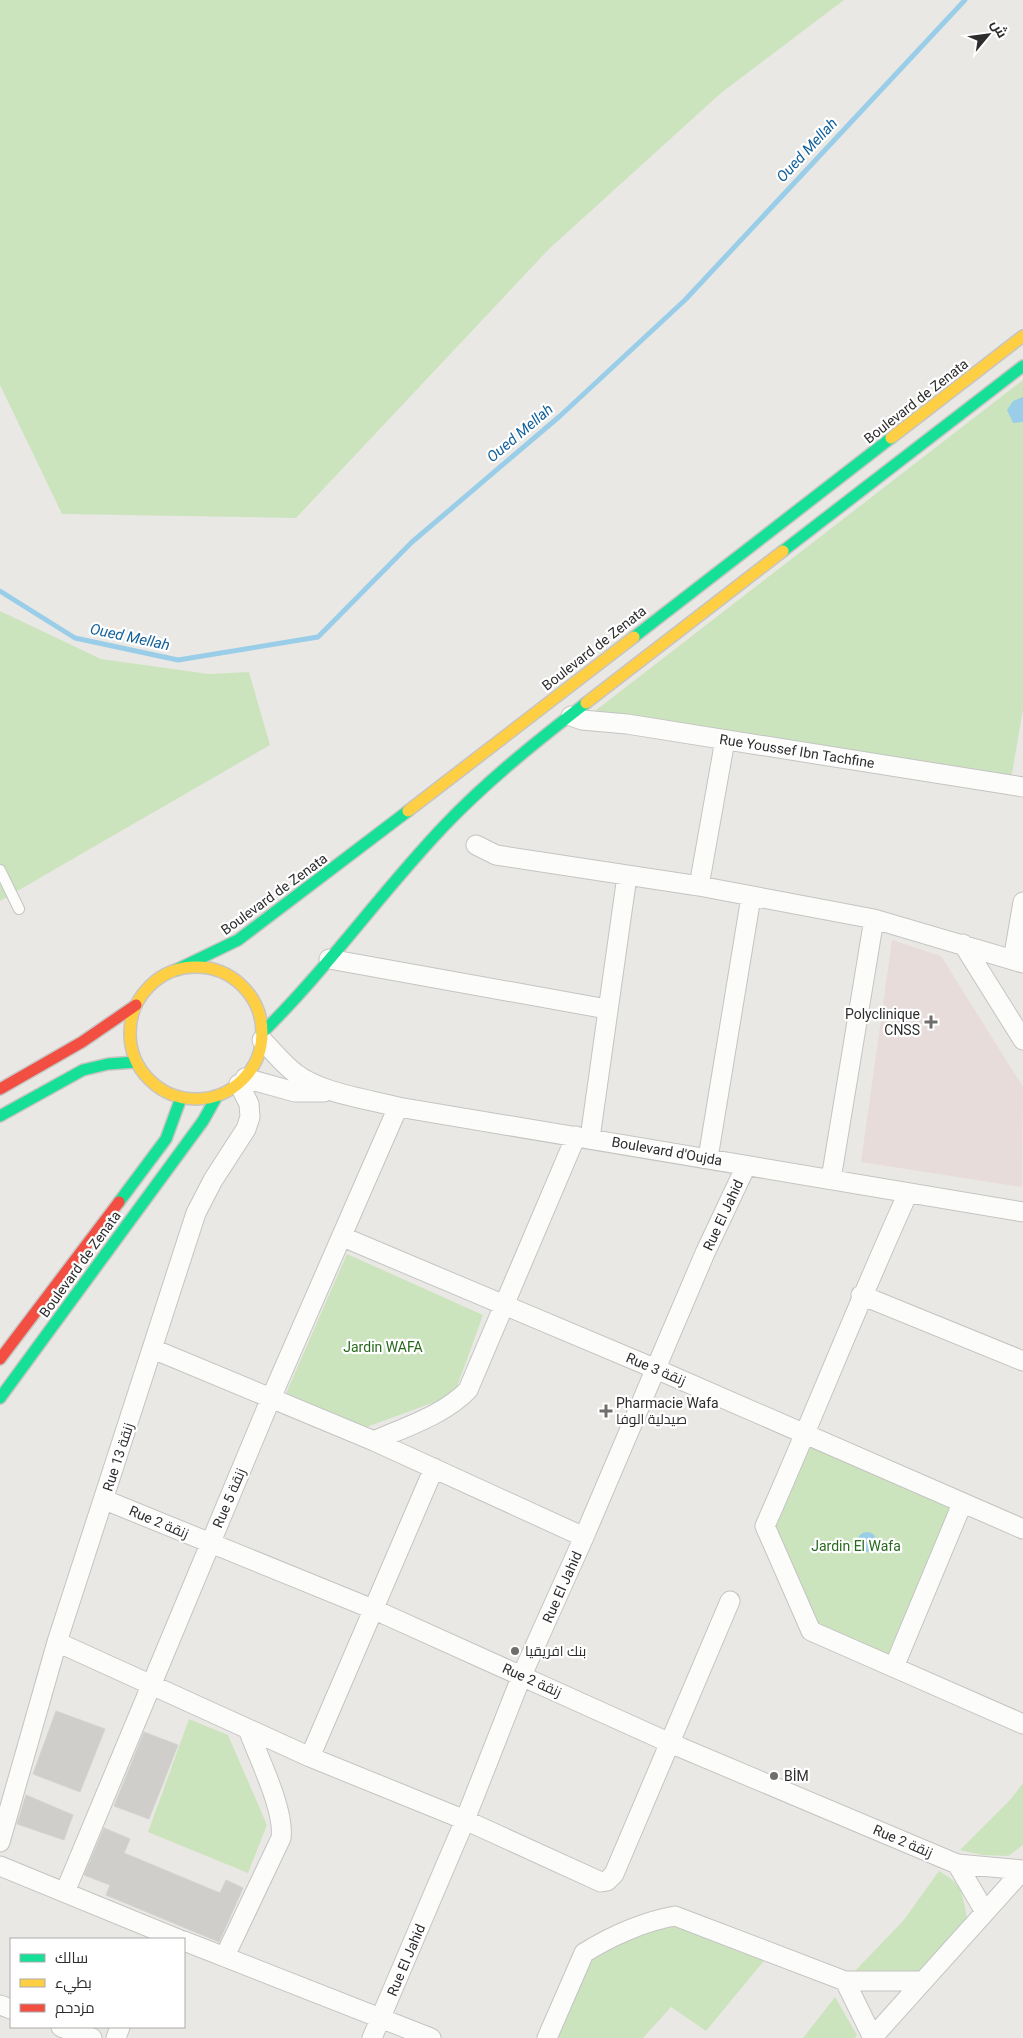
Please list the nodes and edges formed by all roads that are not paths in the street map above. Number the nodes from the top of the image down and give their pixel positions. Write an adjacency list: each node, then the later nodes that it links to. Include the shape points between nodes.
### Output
1 (1023, 336): 17 (main road, Boulevard de Zenata, via 289,903 238,940)
2 (1023, 366): 3 (main road)
3 (571, 716): 4 (street, Rue Youssef Ibn Tachfine); 15 (main road, via 497,775 439,831)
4 (725, 740): 5 (street, Rue Youssef Ibn Tachfine); 9 (street)
5 (1023, 787)
6 (476, 845): 8 (street, via 496,855)
7 (0, 870): 12 (lane)
8 (627, 876): 9 (street); 19 (street)
9 (699, 886): 10 (street)
10 (751, 897): 13 (street); 31 (street)
11 (1023, 902): 16 (street)
12 (19, 909)
13 (874, 919): 14 (street); 33 (street)
14 (963, 944): 16 (street); 21 (street)
15 (330, 959): 19 (street); 20 (main road)
16 (1018, 962)
17 (176, 970): 18 (main road, via 152,983); 20 (main road, via 197,967 217,970 235,980 253,1000 259,1013)
18 (136, 1005): 22 (main road, via 131,1024); 24 (main road, via 82,1042)
19 (607, 1009): 30 (street)
20 (262, 1037): 23 (main road, via 259,1054); 25 (street, Boulevard d'Oujda, via 295,1074)
21 (1023, 1040)
22 (136, 1062): 27 (main road, via 162,1090); 29 (main road, via 83,1070)
23 (242, 1081): 25 (street, Boulevard d'Oujda, via 295,1092); 26 (main road); 39 (street, Rue 13 زنقة, via 249,1104 250,1117 246,1129 196,1213)
24 (0, 1089)
25 (340, 1092): 28 (street, Boulevard d'Oujda)
26 (217, 1096): 27 (main road, via 199,1100); 43 (main road, Boulevard de Zenata, via 203,1121)
27 (181, 1098): 40 (main road, Boulevard de Zenata, via 166,1139)
28 (398, 1107): 30 (street, Boulevard d'Oujda); 36 (street, Rue 5 زنقة)
29 (0, 1116)
30 (583, 1137): 31 (street, Boulevard d'Oujda); 38 (street)
31 (708, 1158): 32 (street, Boulevard d'Oujda)
32 (746, 1166): 33 (street, Boulevard d'Oujda); 42 (street, Rue El Jahid, via 705,1252)
33 (831, 1179): 34 (street, Boulevard d'Oujda)
34 (908, 1193): 35 (street, Boulevard d'Oujda); 37 (street)
35 (1023, 1212)
36 (343, 1237): 38 (street, Rue 3 زنقة); 44 (street, Rue 5 زنقة)
37 (862, 1295): 41 (street); 45 (street)
38 (505, 1304): 42 (street, Rue 3 زنقة); 46 (street, via 468,1390 460,1399)
39 (152, 1349): 44 (street); 48 (street, Rue 13 زنقة)
40 (0, 1359)
41 (1023, 1361)
42 (656, 1369): 45 (street, Rue 3 زنقة); 51 (street, Rue El Jahid)
43 (0, 1398)
44 (271, 1398): 46 (street); 52 (street, Rue 5 زنقة)
45 (806, 1434): 49 (street, Rue 3 زنقة); 56 (street, via 765,1526 810,1630)
46 (374, 1441): 47 (street)
47 (434, 1468): 51 (street); 54 (street)
48 (105, 1500): 52 (street, Rue 2 زنقة); 55 (street, Rue 13 زنقة)
49 (962, 1504): 50 (street, Rue 3 زنقة); 56 (street)
50 (1023, 1529)
51 (584, 1537): 57 (street, Rue El Jahid)
52 (210, 1544): 54 (street, Rue 2 زنقة); 58 (street, Rue 5 زنقة)
53 (730, 1601): 61 (street)
54 (375, 1610): 57 (street, Rue 2 زنقة); 62 (street)
55 (58, 1642): 58 (street); 64 (street, Rue 13 زنقة)
56 (894, 1667): 59 (street)
57 (522, 1675): 61 (street, Rue 2 زنقة); 63 (street, Rue El Jahid)
58 (151, 1685): 60 (street); 68 (street, Rue 5 زنقة)
59 (1023, 1724)
60 (248, 1729): 62 (street); 73 (street, via 278,1809 281,1838)
61 (670, 1743): 63 (street, via 614,1874 607,1881 601,1882); 65 (street, Rue 2 زنقة)
62 (310, 1758): 63 (street)
63 (465, 1820): 76 (street, Rue El Jahid)
64 (0, 1842)
65 (957, 1864): 67 (street, Rue 2 زنقة); 69 (street)
66 (0, 1866): 68 (street)
67 (1023, 1870): 69 (street)
68 (65, 1892): 70 (street)
69 (985, 1912): 75 (street)
70 (156, 1936): 71 (street)
71 (171, 1938)
72 (185, 1941): 73 (street)
73 (225, 1956): 76 (street)
74 (845, 1981): 75 (street); 81 (street, via 676,1916 659,1919 584,1953); 82 (street)
75 (923, 1981): 82 (street)
76 (381, 2018): 79 (street, Rue El Jahid); 80 (street)
77 (64, 2028): 78 (street)
78 (92, 2038)
79 (372, 2038)
80 (431, 2038)
81 (547, 2038)
82 (872, 2038)

